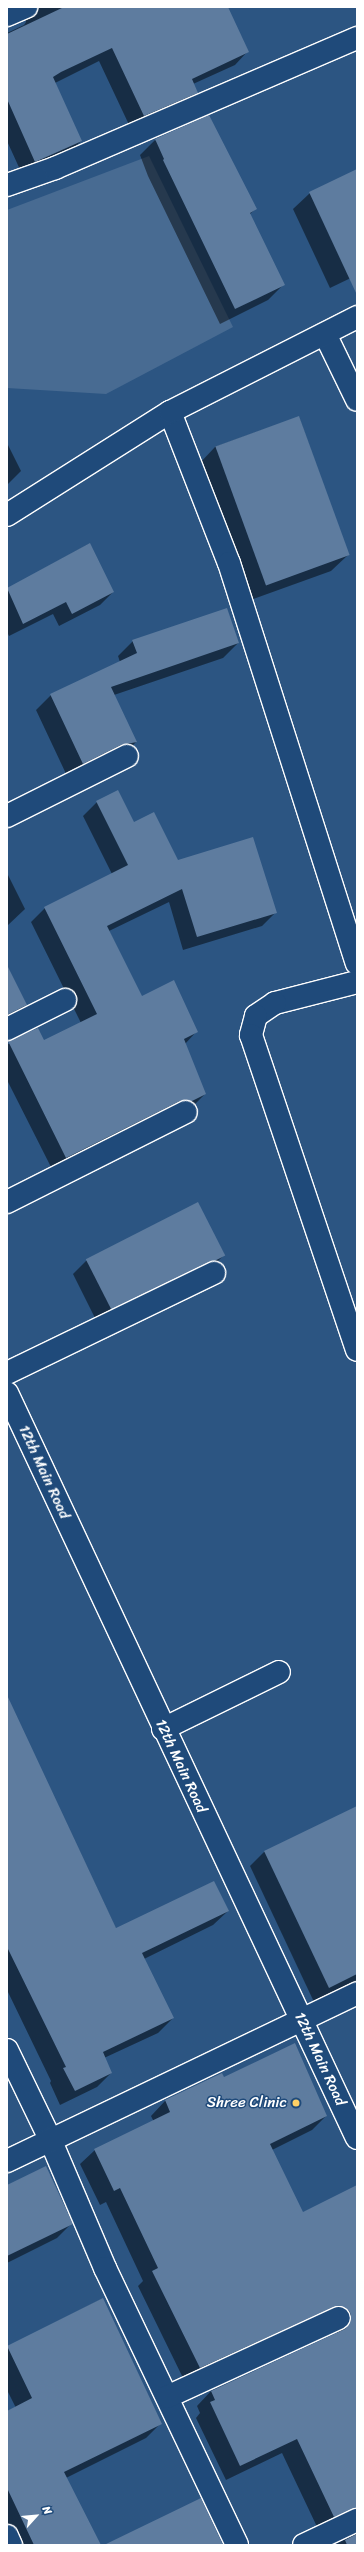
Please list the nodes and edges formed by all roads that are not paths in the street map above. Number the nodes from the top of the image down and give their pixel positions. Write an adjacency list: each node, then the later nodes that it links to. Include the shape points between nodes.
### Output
1 (26, 7): 2 (street)
2 (7, 15)
3 (357, 38): 4 (street, via 55,168)
4 (7, 185)
5 (357, 317): 6 (street)
6 (325, 334): 7 (street); 8 (street)
7 (357, 400)
8 (170, 412): 9 (street); 12 (street, via 229,563)
9 (7, 515)
10 (127, 756): 11 (street)
11 (7, 816)
12 (357, 963)
13 (357, 982): 19 (street, via 275,1003 256,1016 251,1035)
14 (65, 1000): 15 (street)
15 (7, 1029)
16 (186, 1112): 17 (street)
17 (7, 1202)
18 (214, 1273): 20 (street)
19 (357, 1350)
20 (7, 1373)
21 (7, 1393): 23 (street, 12th Main Road)
22 (279, 1672): 23 (street)
23 (163, 1729): 25 (street, 12th Main Road)
24 (357, 1993): 25 (street)
25 (301, 2019): 27 (street, 12th Main Road); 28 (street)
26 (7, 2050): 28 (street)
27 (357, 2138)
28 (50, 2140): 29 (street); 31 (street, via 105,2268)
29 (7, 2161)
30 (339, 2318): 31 (street)
31 (167, 2397): 35 (street)
32 (357, 2520): 36 (street)
33 (7, 2536): 34 (street)
34 (11, 2545)
35 (237, 2545)
36 (304, 2545)

